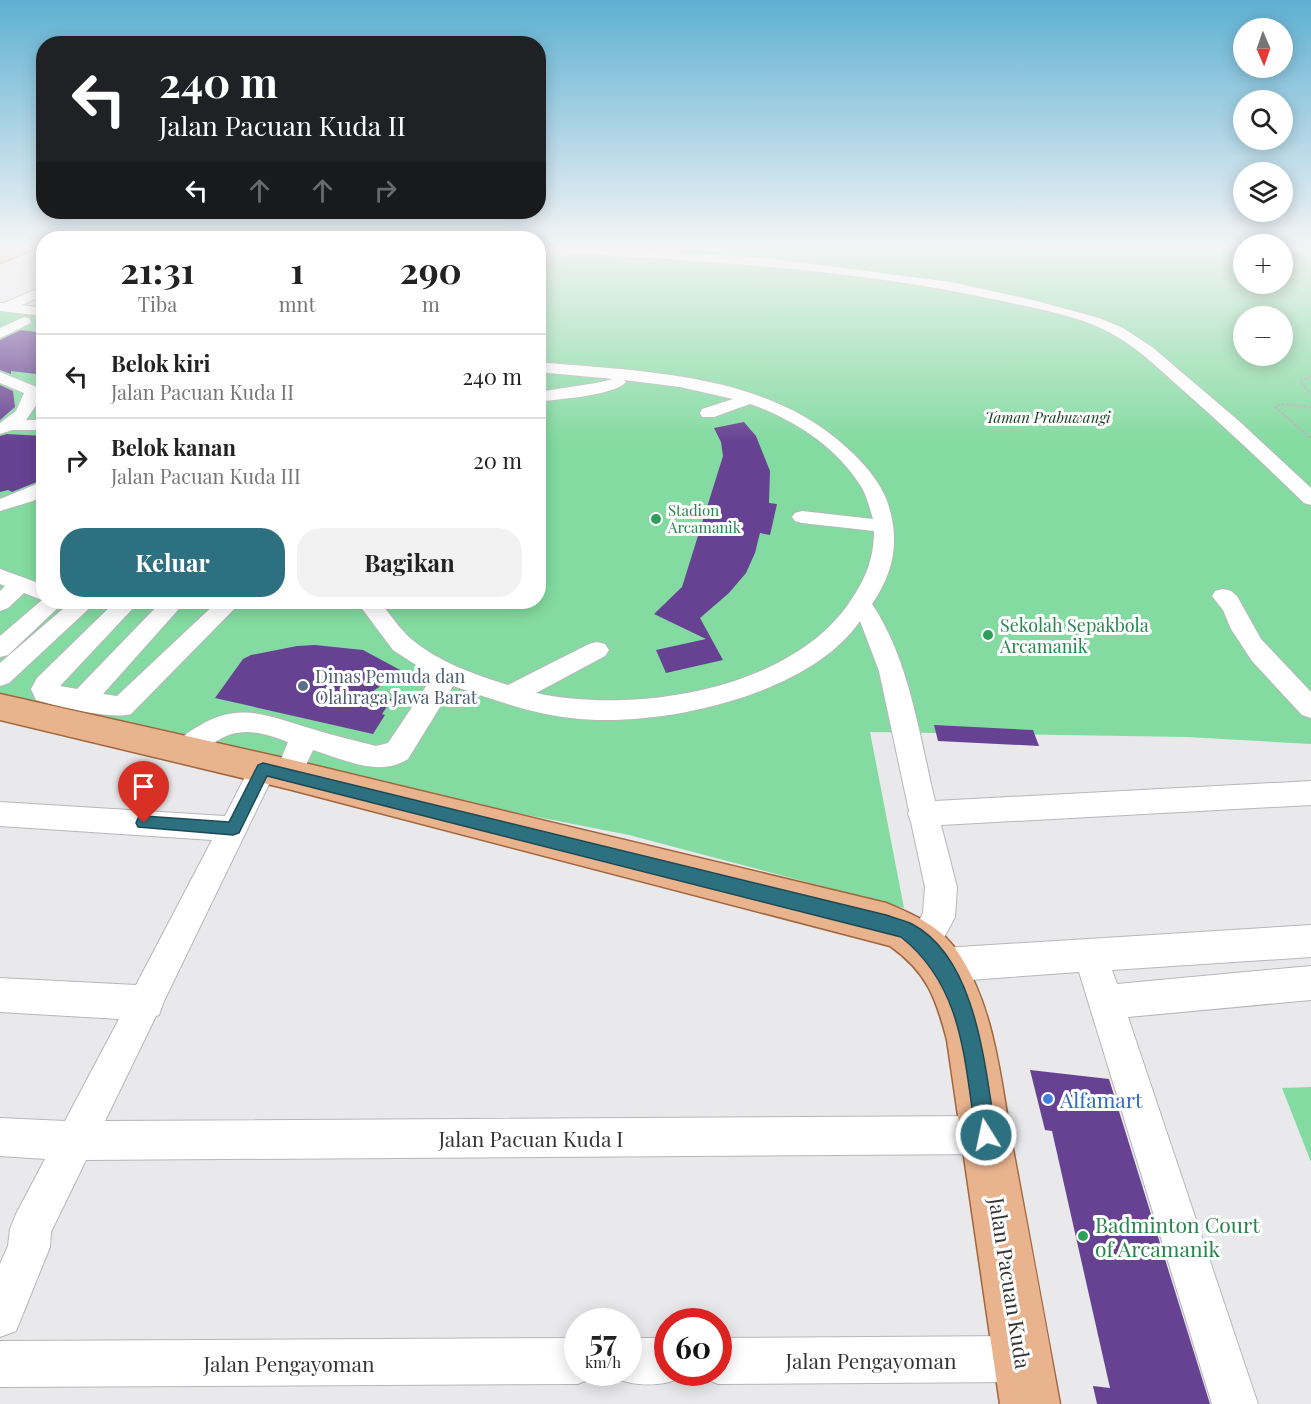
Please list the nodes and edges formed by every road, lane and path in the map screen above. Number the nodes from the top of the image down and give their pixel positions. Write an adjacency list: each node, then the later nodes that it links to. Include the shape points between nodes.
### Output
1 (1, 312): 2 (street); 4 (street)
2 (36, 312)
3 (1062, 312): 24 (street, via 1118,331 1147,350)
4 (24, 321): 5 (street); 6 (street)
5 (36, 322)
6 (0, 334)
7 (546, 368): 9 (street)
8 (0, 377): 11 (street)
9 (633, 377): 14 (street, via 598,388); 15 (street, via 711,387)
10 (1311, 377): 13 (path, via 1301,383)
11 (36, 388)
12 (36, 393): 21 (street, via 29,406)
13 (1311, 393)
14 (546, 396)
15 (749, 399): 19 (street); 27 (street, via 783,412 832,443 876,493)
16 (1306, 406): 17 (path); 18 (path); 22 (path, via 1275,407)
17 (1311, 406)
18 (1311, 412)
19 (708, 413)
20 (36, 425): 21 (street)
21 (5, 427)
22 (1311, 438)
23 (36, 490): 25 (street)
24 (1311, 499)
25 (0, 506)
26 (802, 517): 27 (street)
27 (885, 526): 32 (street, via 881,570)
28 (10, 581): 29 (street); 31 (street)
29 (36, 590)
30 (1223, 596): 46 (street, via 1236,607 1244,633 1255,648)
31 (0, 603)
32 (862, 606): 43 (street, via 811,656 776,675 727,692 660,706 587,710); 52 (street, via 876,628 891,670)
33 (45, 609): 39 (street)
34 (75, 609): 42 (street)
35 (121, 609): 44 (street, via 44,688 45,693)
36 (169, 609): 44 (street)
37 (223, 609): 44 (street, via 124,705)
38 (374, 609): 41 (street, via 399,641)
39 (0, 649)
40 (597, 650): 43 (street)
41 (447, 674): 43 (street); 47 (street, via 398,751 389,757 376,757)
42 (0, 677)
43 (509, 696)
44 (81, 701)
45 (0, 707): 48 (main road, Jalan Pacuan Kuda)
46 (1311, 708)
47 (302, 736): 48 (street, via 274,725 241,721 220,725 198,737); 49 (street, via 301,747)
48 (186, 750): 49 (main road, Jalan Pacuan Kuda)
49 (276, 772): 53 (street); 55 (main road, Jalan Pacuan Kuda, via 886,923 906,930)
50 (1311, 793): 52 (street)
51 (0, 814): 53 (street)
52 (922, 814): 55 (street, via 941,887)
53 (233, 829): 60 (street)
54 (1311, 941): 56 (street)
55 (932, 954): 56 (street); 61 (main road, Jalan Pacuan Kuda, via 960,1000)
56 (1091, 956): 59 (street)
57 (1311, 983): 59 (street)
58 (0, 995): 60 (street)
59 (1106, 1002): 70 (street)
60 (147, 1004): 63 (street)
61 (986, 1135): 63 (street, Jalan Pacuan Kuda I); 65 (main road, Jalan Pacuan Kuda)
62 (0, 1137): 63 (street, Jalan Pacuan Kuda I)
63 (76, 1141): 64 (street, via 31,1229 29,1247)
64 (0, 1315)
65 (1024, 1359): 67 (street, Jalan Pengayoman); 69 (main road, Jalan Pacuan Kuda)
66 (564, 1361): 68 (street, Jalan Pengayoman)
67 (732, 1361)
68 (0, 1364)
69 (1030, 1404)
70 (1235, 1404)

